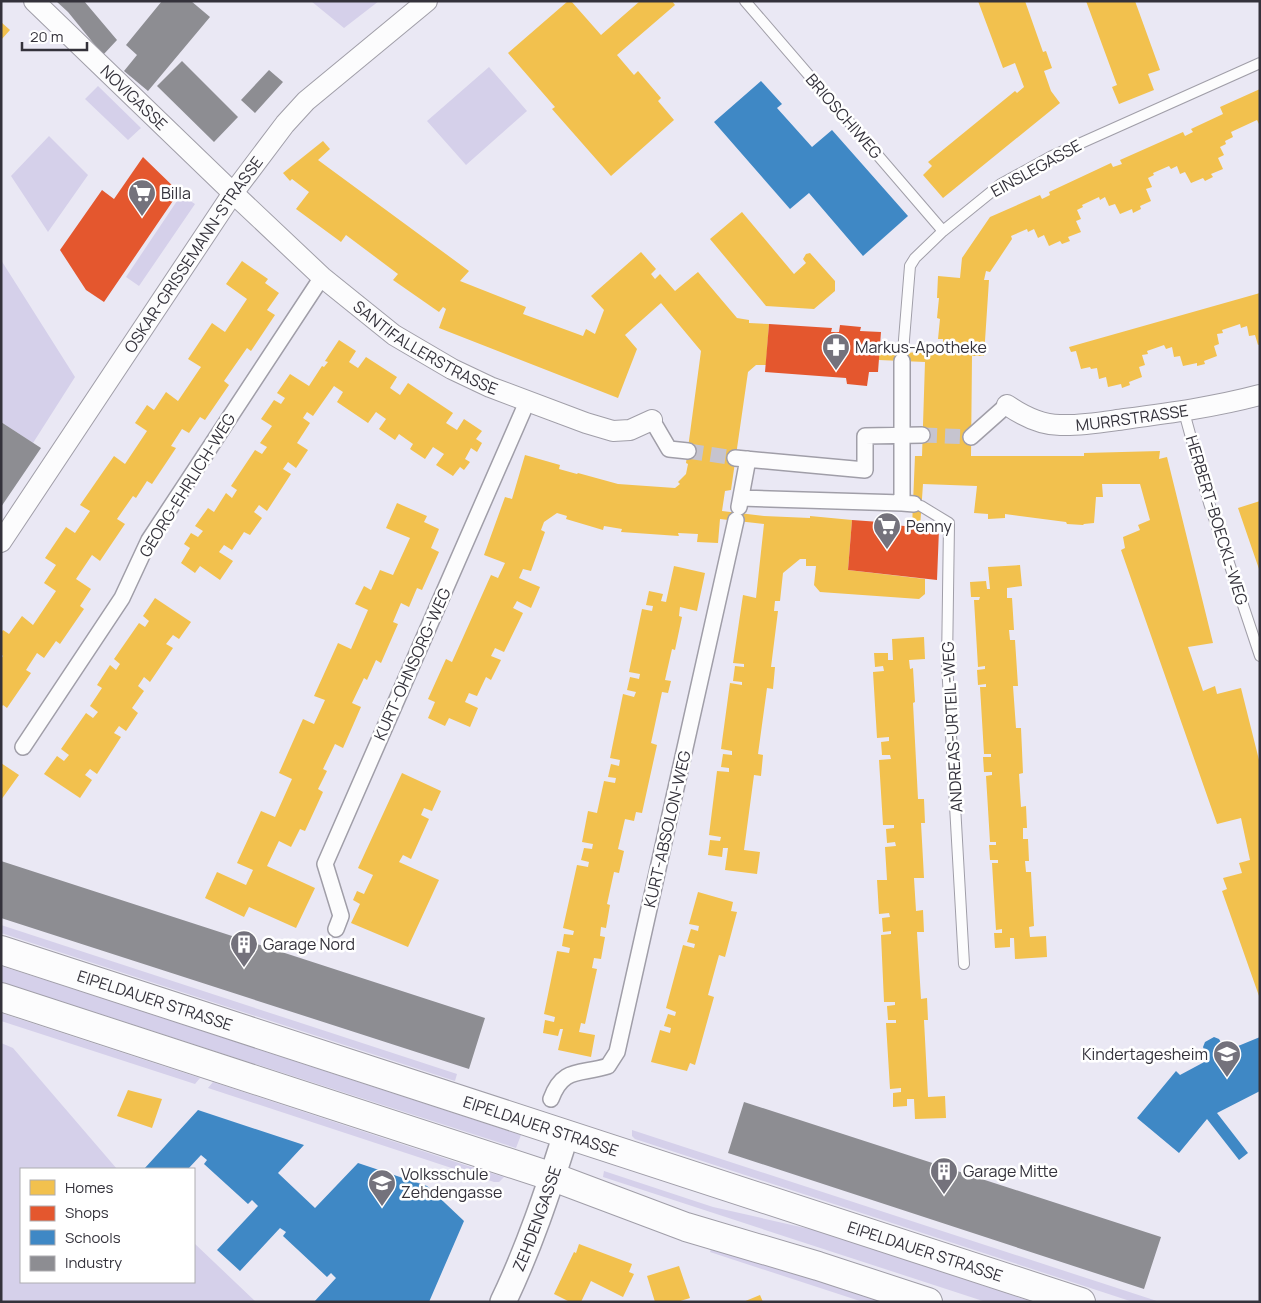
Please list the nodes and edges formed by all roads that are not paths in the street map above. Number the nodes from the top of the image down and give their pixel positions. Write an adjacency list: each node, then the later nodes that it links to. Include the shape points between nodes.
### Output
1 (34, 1): 5 (street, NOVIGASSE)
2 (427, 1): 5 (street, OSKAR-GRISSEMANN-STRASSE, via 306,101 284,124)
3 (744, 1): 6 (lane, BRIOSCHIWEG)
4 (1260, 63): 6 (lane, EINSLEGASSE, via 1052,156 1002,184)
5 (233, 194): 7 (street, SANTIFALLERSTRASSE); 20 (street, OSKAR-GRISSEMANN-STRASSE)
6 (943, 231): 8 (lane, EINSLEGASSE, via 910,266)
7 (322, 277): 10 (street, SANTIFALLERSTRASSE, via 413,347 490,388); 22 (street, GEORG-EHRLICH-WEG, via 149,540 122,598)
8 (903, 357): 15 (street)
9 (1260, 395): 12 (street, MURRSTRASSE)
10 (526, 402): 13 (street, SANTIFALLERSTRASSE, via 614,431 630,430); 23 (street, KURT-OHNSORG-WEG, via 325,864 341,916)
11 (1007, 405): 12 (street, MURRSTRASSE, via 1039,422 1059,425); 16 (street)
12 (1184, 412): 21 (lane, HERBERT-BOECKL-WEG, via 1209,503)
13 (652, 420): 17 (street, via 669,449)
14 (922, 434): 15 (street)
15 (901, 435): 18 (street); 19 (street, KURT-ABSOLON-WEG, via 865,436 865,470 742,459)
16 (971, 436)
17 (688, 451)
18 (912, 504): 19 (street); 25 (lane, ANDREAS-URTEIL-WEG, via 949,523 947,664)
19 (739, 510): 27 (street, KURT-ABSOLON-WEG, via 618,1052 608,1066 570,1073 558,1083)
20 (1, 542)
21 (1260, 656)
22 (23, 747)
23 (336, 929)
24 (1, 950): 28 (main road, EIPELDAUER STRASSE)
25 (964, 964)
26 (1, 997): 29 (main road)
27 (551, 1099)
28 (566, 1134): 29 (street, ZEHDENGASSE); 32 (main road, EIPELDAUER STRASSE)
29 (552, 1177): 30 (street, ZEHDENGASSE, via 518,1271); 31 (main road, via 686,1227)
30 (503, 1302)
31 (928, 1302)
32 (1081, 1302)

